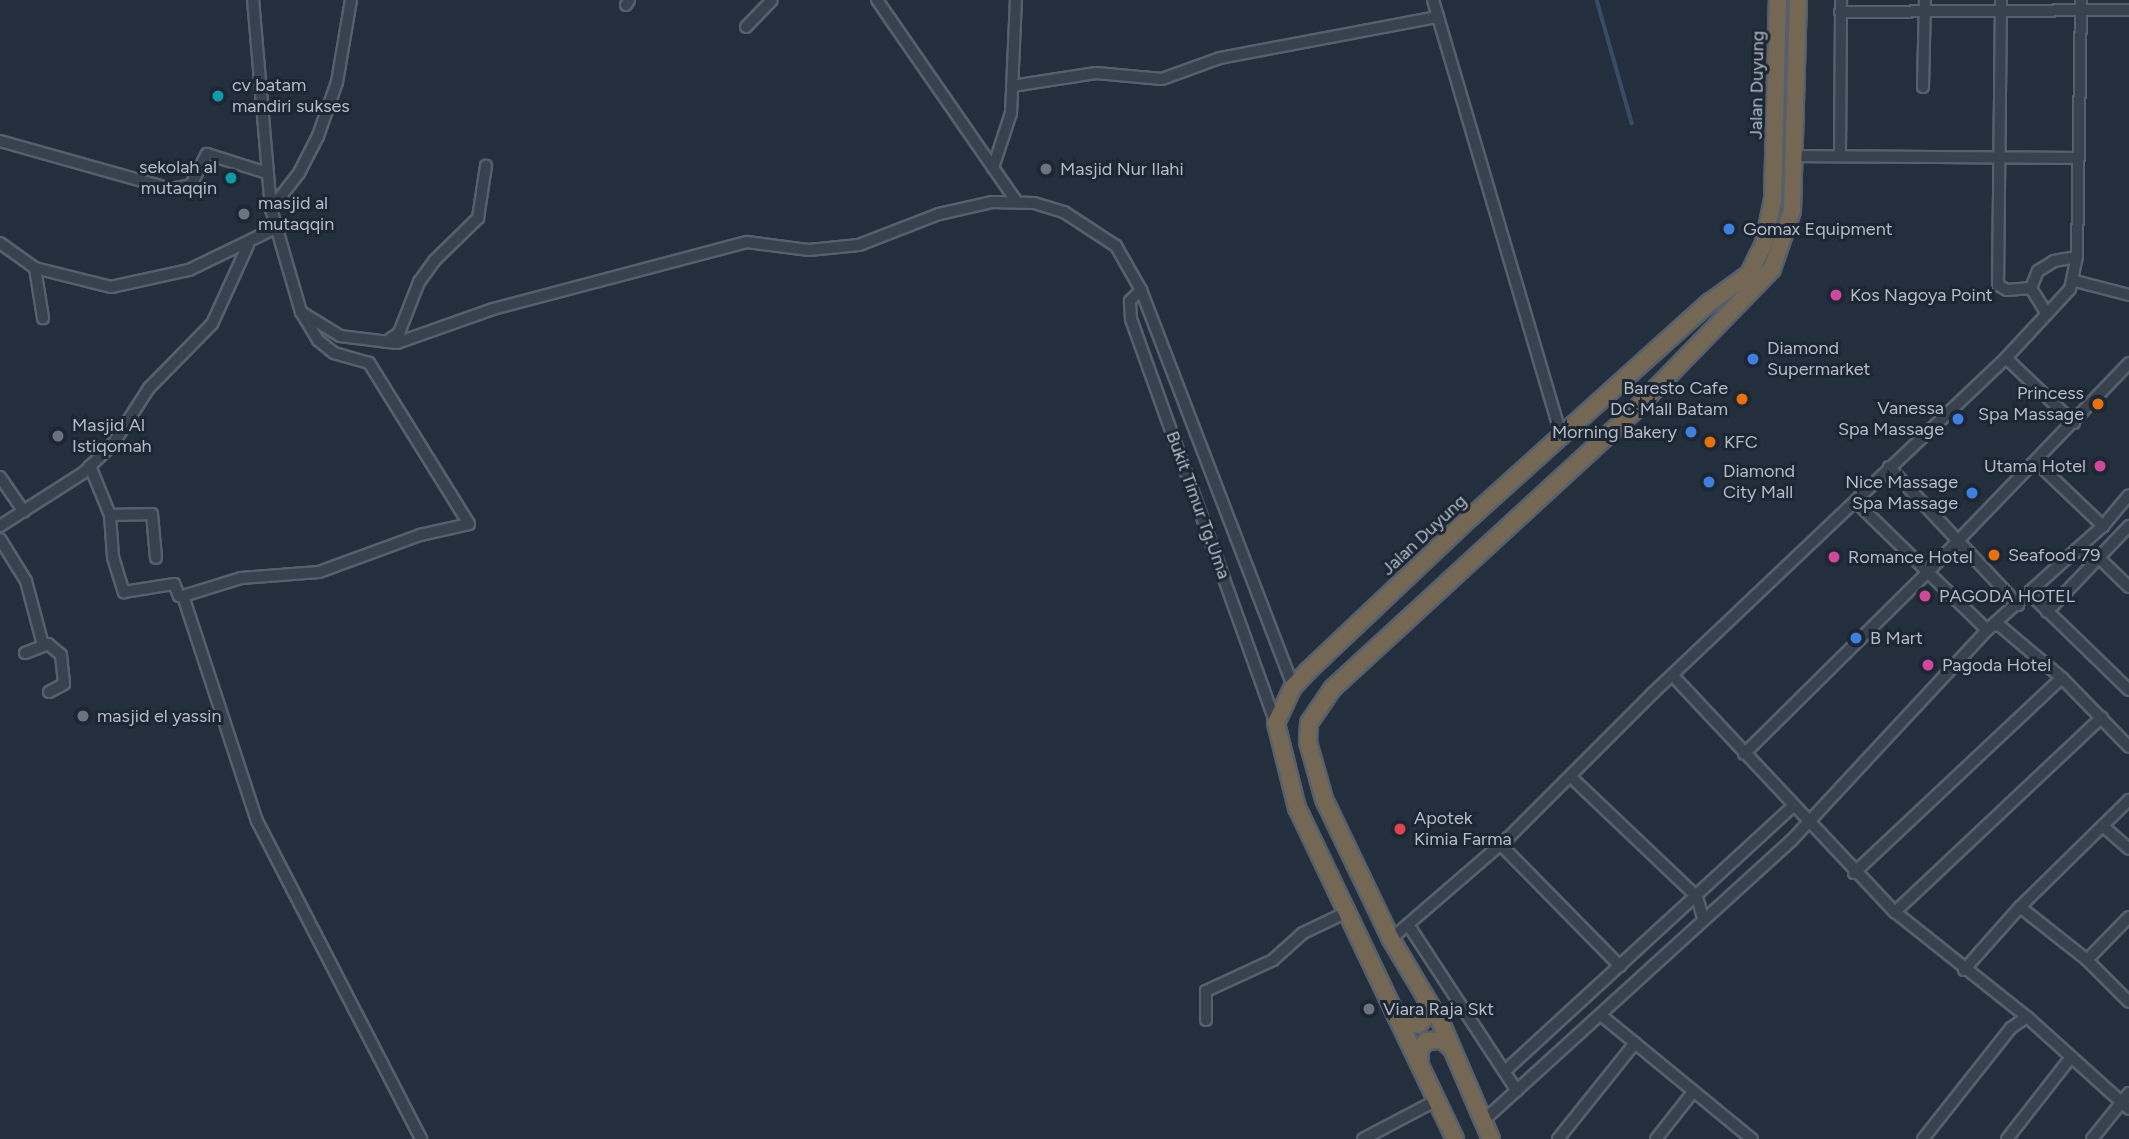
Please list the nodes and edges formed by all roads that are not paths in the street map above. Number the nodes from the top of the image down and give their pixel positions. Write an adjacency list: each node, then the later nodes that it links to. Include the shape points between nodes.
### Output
1 (253, 0): 27 (street)
2 (351, 0): 29 (street, via 337,82 318,136 299,173)
3 (772, 0): 15 (street)
4 (877, 0): 26 (street)
5 (1016, 0): 18 (street)
6 (1433, 0): 14 (street)
7 (1778, 0): 16 (highway, Jalan Duyung)
8 (1798, 0): 17 (highway)
9 (2081, 5): 12 (street); 13 (street); 24 (street)
10 (1840, 6): 11 (street); 21 (street)
11 (1925, 6): 12 (street); 19 (street)
12 (2001, 6): 23 (street)
13 (2129, 10)
14 (1438, 17): 18 (street, via 1210,60 1162,79 1096,73); 48 (street)
15 (746, 27)
16 (1777, 35): 17 (highway); 45 (highway, Jalan Duyung, via 1773,198 1764,243 1754,265)
17 (1797, 36): 22 (highway)
18 (1012, 86): 26 (street, via 1008,129)
19 (1923, 87)
20 (0, 141): 27 (street, via 171,189 191,184 206,154)
21 (1840, 155): 22 (street); 23 (street)
22 (1793, 156): 46 (highway, via 1792,211 1772,270)
23 (1997, 158): 24 (street); 36 (street, via 1998,285 2007,290)
24 (2078, 158): 33 (street)
25 (486, 166): 42 (street, via 478,218 434,261 419,282 399,332)
26 (993, 168): 28 (street)
27 (267, 173): 29 (street)
28 (1017, 202): 37 (street, Bukit Timur Tg.Uma, via 1064,212 1116,246); 42 (street, Bukit Timur Tg.Uma, via 972,205 859,245 808,250 747,242 494,309 418,337)
29 (271, 209): 30 (street)
30 (275, 229): 32 (street); 39 (street)
31 (0, 243): 34 (street)
32 (248, 245): 34 (street, via 189,270 111,287); 51 (street, via 212,324 149,388 113,444)
33 (2077, 257): 35 (street); 36 (street, via 2054,261 2038,271)
34 (35, 268): 41 (street)
35 (2075, 281): 38 (street); 40 (street)
36 (2031, 288): 40 (street)
37 (1141, 290): 77 (street, Bukit Timur Tg.Uma); 81 (street, Bukit Timur Tg.Uma, via 1130,301 1131,319)
38 (2129, 295)
39 (301, 312): 42 (street, via 340,336); 69 (street, via 318,340 334,353 369,363 468,524 420,535 319,572 241,578)
40 (2047, 314): 43 (street)
41 (43, 318)
42 (384, 344)
43 (2006, 358): 47 (street); 52 (street)
44 (2129, 363): 47 (street)
45 (1609, 396): 46 (highway, via 1612,415); 48 (highway, Jalan Duyung)
46 (1628, 416): 49 (highway)
47 (2074, 423): 50 (street)
48 (1568, 433): 49 (highway, via 1588,430); 77 (highway, Jalan Duyung, via 1471,517)
49 (1596, 446): 99 (highway, via 1333,688 1311,717 1308,742 1314,773)
50 (2036, 462): 59 (street); 62 (street)
51 (90, 466): 56 (street); 57 (street)
52 (1889, 467): 55 (street); 62 (street)
53 (0, 477): 56 (street)
54 (2129, 495): 59 (street)
55 (1857, 503): 66 (street); 75 (street)
56 (24, 512): 58 (street)
57 (110, 515): 65 (street, via 152,514); 69 (street, via 113,557 125,594 174,584 179,597)
58 (0, 526)
59 (2103, 526): 63 (street)
60 (2129, 526): 64 (street)
61 (0, 539): 73 (street, via 26,581)
62 (1957, 540): 66 (street); 70 (street)
63 (2076, 550): 64 (street); 68 (street)
64 (2098, 557): 67 (street); 71 (street)
65 (156, 558)
66 (1928, 572): 72 (street); 83 (street)
67 (2129, 587)
68 (2030, 594): 70 (street); 71 (street)
69 (183, 596): 122 (street, via 257,821)
70 (2018, 605): 72 (street)
71 (2047, 612): 78 (street)
72 (1989, 628): 76 (street, via 1999,625); 87 (street)
73 (43, 645): 74 (street); 79 (street, via 58,651 65,674 62,686)
74 (25, 653)
75 (1674, 677): 83 (street); 84 (street)
76 (2062, 678): 80 (street); 91 (street)
77 (1293, 687): 81 (highway, Jalan Duyung)
78 (2129, 690)
79 (49, 692)
80 (2102, 718): 82 (street); 95 (street)
81 (1276, 723): 94 (highway, via 1297,808)
82 (2129, 747)
83 (1744, 754): 86 (street)
84 (1571, 777): 89 (street); 92 (street)
85 (2129, 800): 88 (street)
86 (1794, 804): 87 (street); 92 (street)
87 (1807, 822): 91 (street); 97 (street)
88 (2104, 827): 90 (street); 93 (street)
89 (1501, 845): 98 (street); 101 (street)
90 (2129, 849)
91 (1854, 873): 95 (street)
92 (1697, 897): 97 (street); 101 (street)
93 (2020, 907): 100 (street); 102 (street)
94 (1347, 912): 106 (highway); 109 (street, via 1303,933 1273,960 1206,991)
95 (1895, 912): 102 (street)
96 (2129, 917): 100 (street)
97 (1703, 918): 103 (street)
98 (1409, 926): 99 (street); 114 (street)
99 (1391, 939): 104 (highway)
100 (2087, 960): 105 (street)
101 (1617, 968): 103 (street); 114 (street)
102 (1964, 970): 108 (street)
103 (1632, 984): 107 (street)
104 (1426, 999): 106 (highway, via 1427,1015 1419,1024 1404,1024); 111 (highway)
105 (2129, 1002)
106 (1396, 1016): 113 (highway)
107 (1602, 1016): 110 (street); 115 (street)
108 (2027, 1017): 112 (street); 121 (street, via 2011,1028)
109 (1206, 1020)
110 (1635, 1043): 116 (street); 126 (street)
111 (1451, 1048): 113 (highway, via 1443,1040 1427,1041 1419,1049); 120 (highway)
112 (2071, 1057): 119 (street); 129 (street)
113 (1420, 1065): 118 (highway)
114 (1506, 1070): 115 (street)
115 (1517, 1091): 120 (street)
116 (1693, 1093): 127 (street); 128 (street)
117 (2129, 1093): 119 (street)
118 (1437, 1101): 123 (street); 124 (highway)
119 (2125, 1106): 130 (street)
120 (1483, 1121): 125 (highway)
121 (1928, 1137)
122 (421, 1139)
123 (1363, 1139)
124 (1455, 1139)
125 (1491, 1139)
126 (1558, 1139)
127 (1656, 1139)
128 (1751, 1139)
129 (2007, 1139)
130 (2092, 1139)

